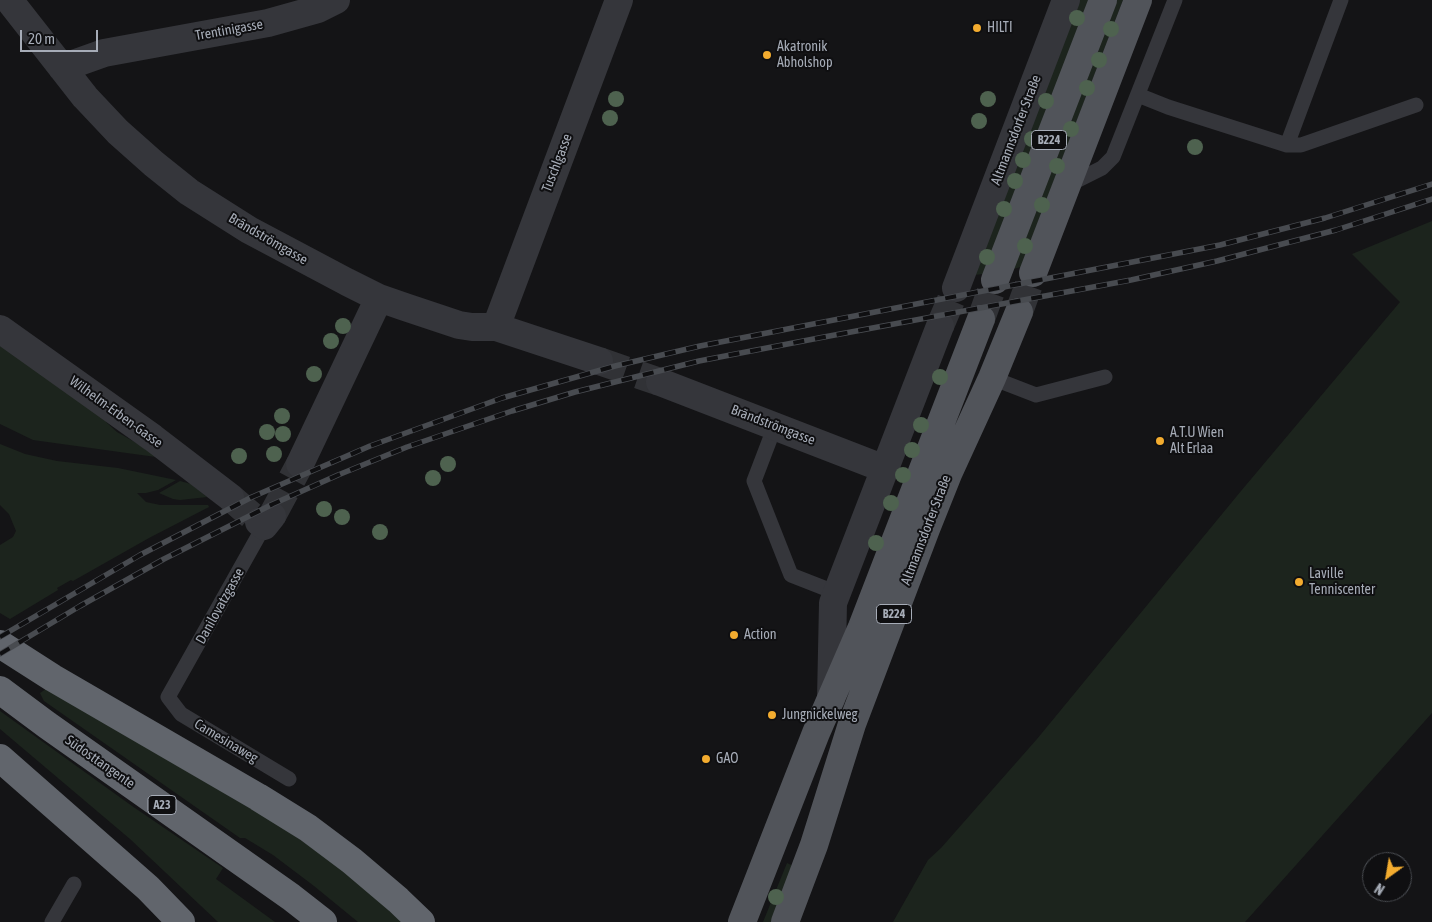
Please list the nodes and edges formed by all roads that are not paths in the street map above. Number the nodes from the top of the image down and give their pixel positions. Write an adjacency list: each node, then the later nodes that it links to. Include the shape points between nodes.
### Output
1 (8, 0): 9 (street, Brändströmgasse)
2 (336, 0): 9 (street, Trentinigasse, via 318,9 268,23 104,53)
3 (619, 0): 21 (street, Tuschlgasse)
4 (1066, 0): 16 (street, Altmannsdorfer Straße)
5 (1103, 0): 15 (main road, B224)
6 (1138, 0): 13 (main road, B224)
7 (1175, 0): 10 (lane)
8 (1341, 0): 12 (lane)
9 (62, 68): 17 (street, Brändströmgasse, via 118,132 189,192 249,230)
10 (1138, 95): 12 (lane); 13 (lane, via 1110,161)
11 (1416, 105): 12 (lane, via 1302,145)
12 (1287, 145)
13 (1066, 186): 14 (main road, B224)
14 (1033, 274)
15 (996, 280)
16 (956, 288)
17 (379, 298): 21 (street, Brändströmgasse, via 459,325); 28 (street)
18 (1019, 312): 25 (main road, Altmannsdorfer Straße / B224)
19 (981, 319): 36 (main road, Altmannsdorfer Straße / B224)
20 (940, 326): 29 (street, Altmannsdorfer Straße)
21 (496, 327): 23 (street, Brändströmgasse)
22 (0, 329): 30 (street, Wilhelm-Erben-Gasse)
23 (599, 361)
24 (1105, 377): 25 (lane, via 1036,395)
25 (992, 378): 45 (main road, Altmannsdorfer Straße / B224, via 948,474 852,724)
26 (660, 382): 27 (street, Brändströmgasse)
27 (775, 426): 29 (street, Brändströmgasse); 32 (lane, via 754,481 790,575)
28 (300, 464)
29 (885, 469): 32 (street, Altmannsdorfer Straße)
30 (230, 497)
31 (265, 521): 35 (lane, Danilovatzgasse)
32 (837, 593): 36 (street, Altmannsdorfer Straße, via 833,603)
33 (0, 644): 43 (highway, via 308,828 352,861)
34 (0, 690): 42 (highway, Südosttangente / A23)
35 (168, 698): 38 (lane, Camesinaweg, via 181,714)
36 (831, 699): 44 (main road, Altmannsdorfer Straße / B224)
37 (0, 758): 41 (highway, via 148,888)
38 (288, 779)
39 (74, 884): 40 (lane)
40 (52, 922)
41 (181, 922)
42 (323, 922)
43 (421, 922)
44 (742, 922)
45 (786, 922)

